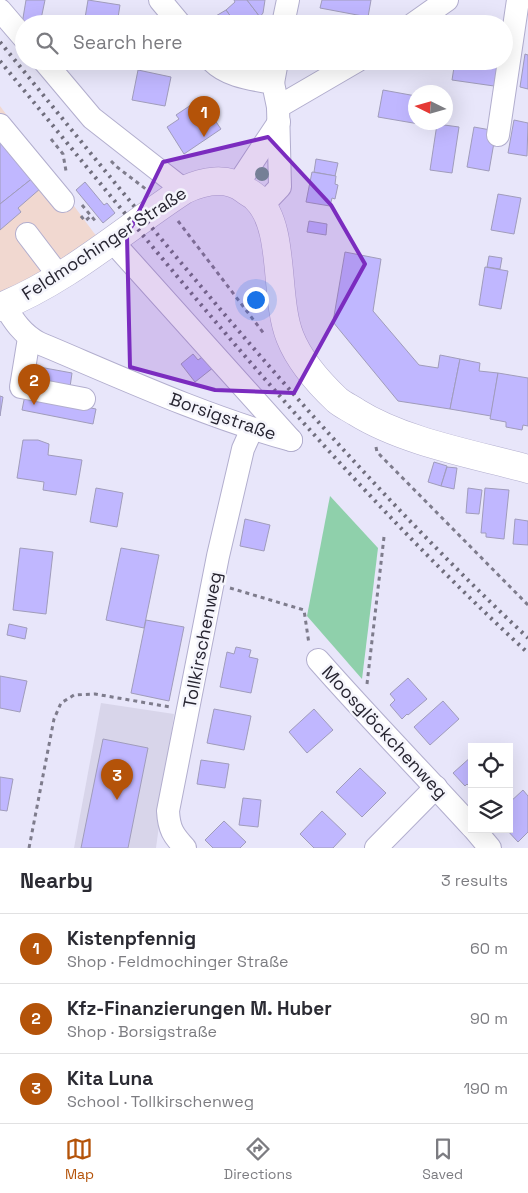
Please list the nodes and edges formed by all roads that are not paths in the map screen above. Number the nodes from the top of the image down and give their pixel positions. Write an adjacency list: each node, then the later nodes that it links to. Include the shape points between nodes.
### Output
1 (160, 0): 6 (street)
2 (288, 0): 7 (street)
3 (447, 0): 8 (street)
4 (518, 0): 10 (street)
5 (0, 10): 9 (street)
6 (172, 15)
7 (285, 15)
8 (426, 15)
9 (15, 28)
10 (513, 34)
11 (52, 70): 20 (street, via 92,118)
12 (224, 70): 15 (street, via 238,76)
13 (344, 70): 16 (street)
14 (508, 70): 18 (street)
15 (275, 72): 16 (street)
16 (278, 114): 19 (street); 22 (street, via 280,187)
17 (0, 125): 21 (street)
18 (498, 135)
19 (238, 184): 20 (main road, Feldmochinger Straße, via 197,184); 22 (main road)
20 (173, 197): 24 (main road, Feldmochinger Straße)
21 (63, 201)
22 (262, 206): 30 (main road, via 274,232 281,299 290,337 311,373 339,401 374,424)
23 (27, 234): 25 (street)
24 (112, 241): 25 (main road, Feldmochinger Straße); 29 (street, Borsigstraße, via 291,440)
25 (59, 276): 26 (main road, Feldmochinger Straße)
26 (2, 306): 27 (street, Borsigstraße)
27 (29, 338): 28 (street, via 21,387); 29 (street, Borsigstraße, via 162,395)
28 (84, 399)
29 (252, 429): 35 (street, Tollkirschenweg, via 243,449 213,583 168,811 169,826)
30 (528, 469)
31 (318, 660): 32 (street, Moosglöckchenweg)
32 (436, 787): 33 (street, Moosglöckchenweg); 36 (street)
33 (468, 822)
34 (477, 833): 37 (street, Moosglöckchenweg)
35 (185, 848)
36 (376, 848)
37 (490, 848)

